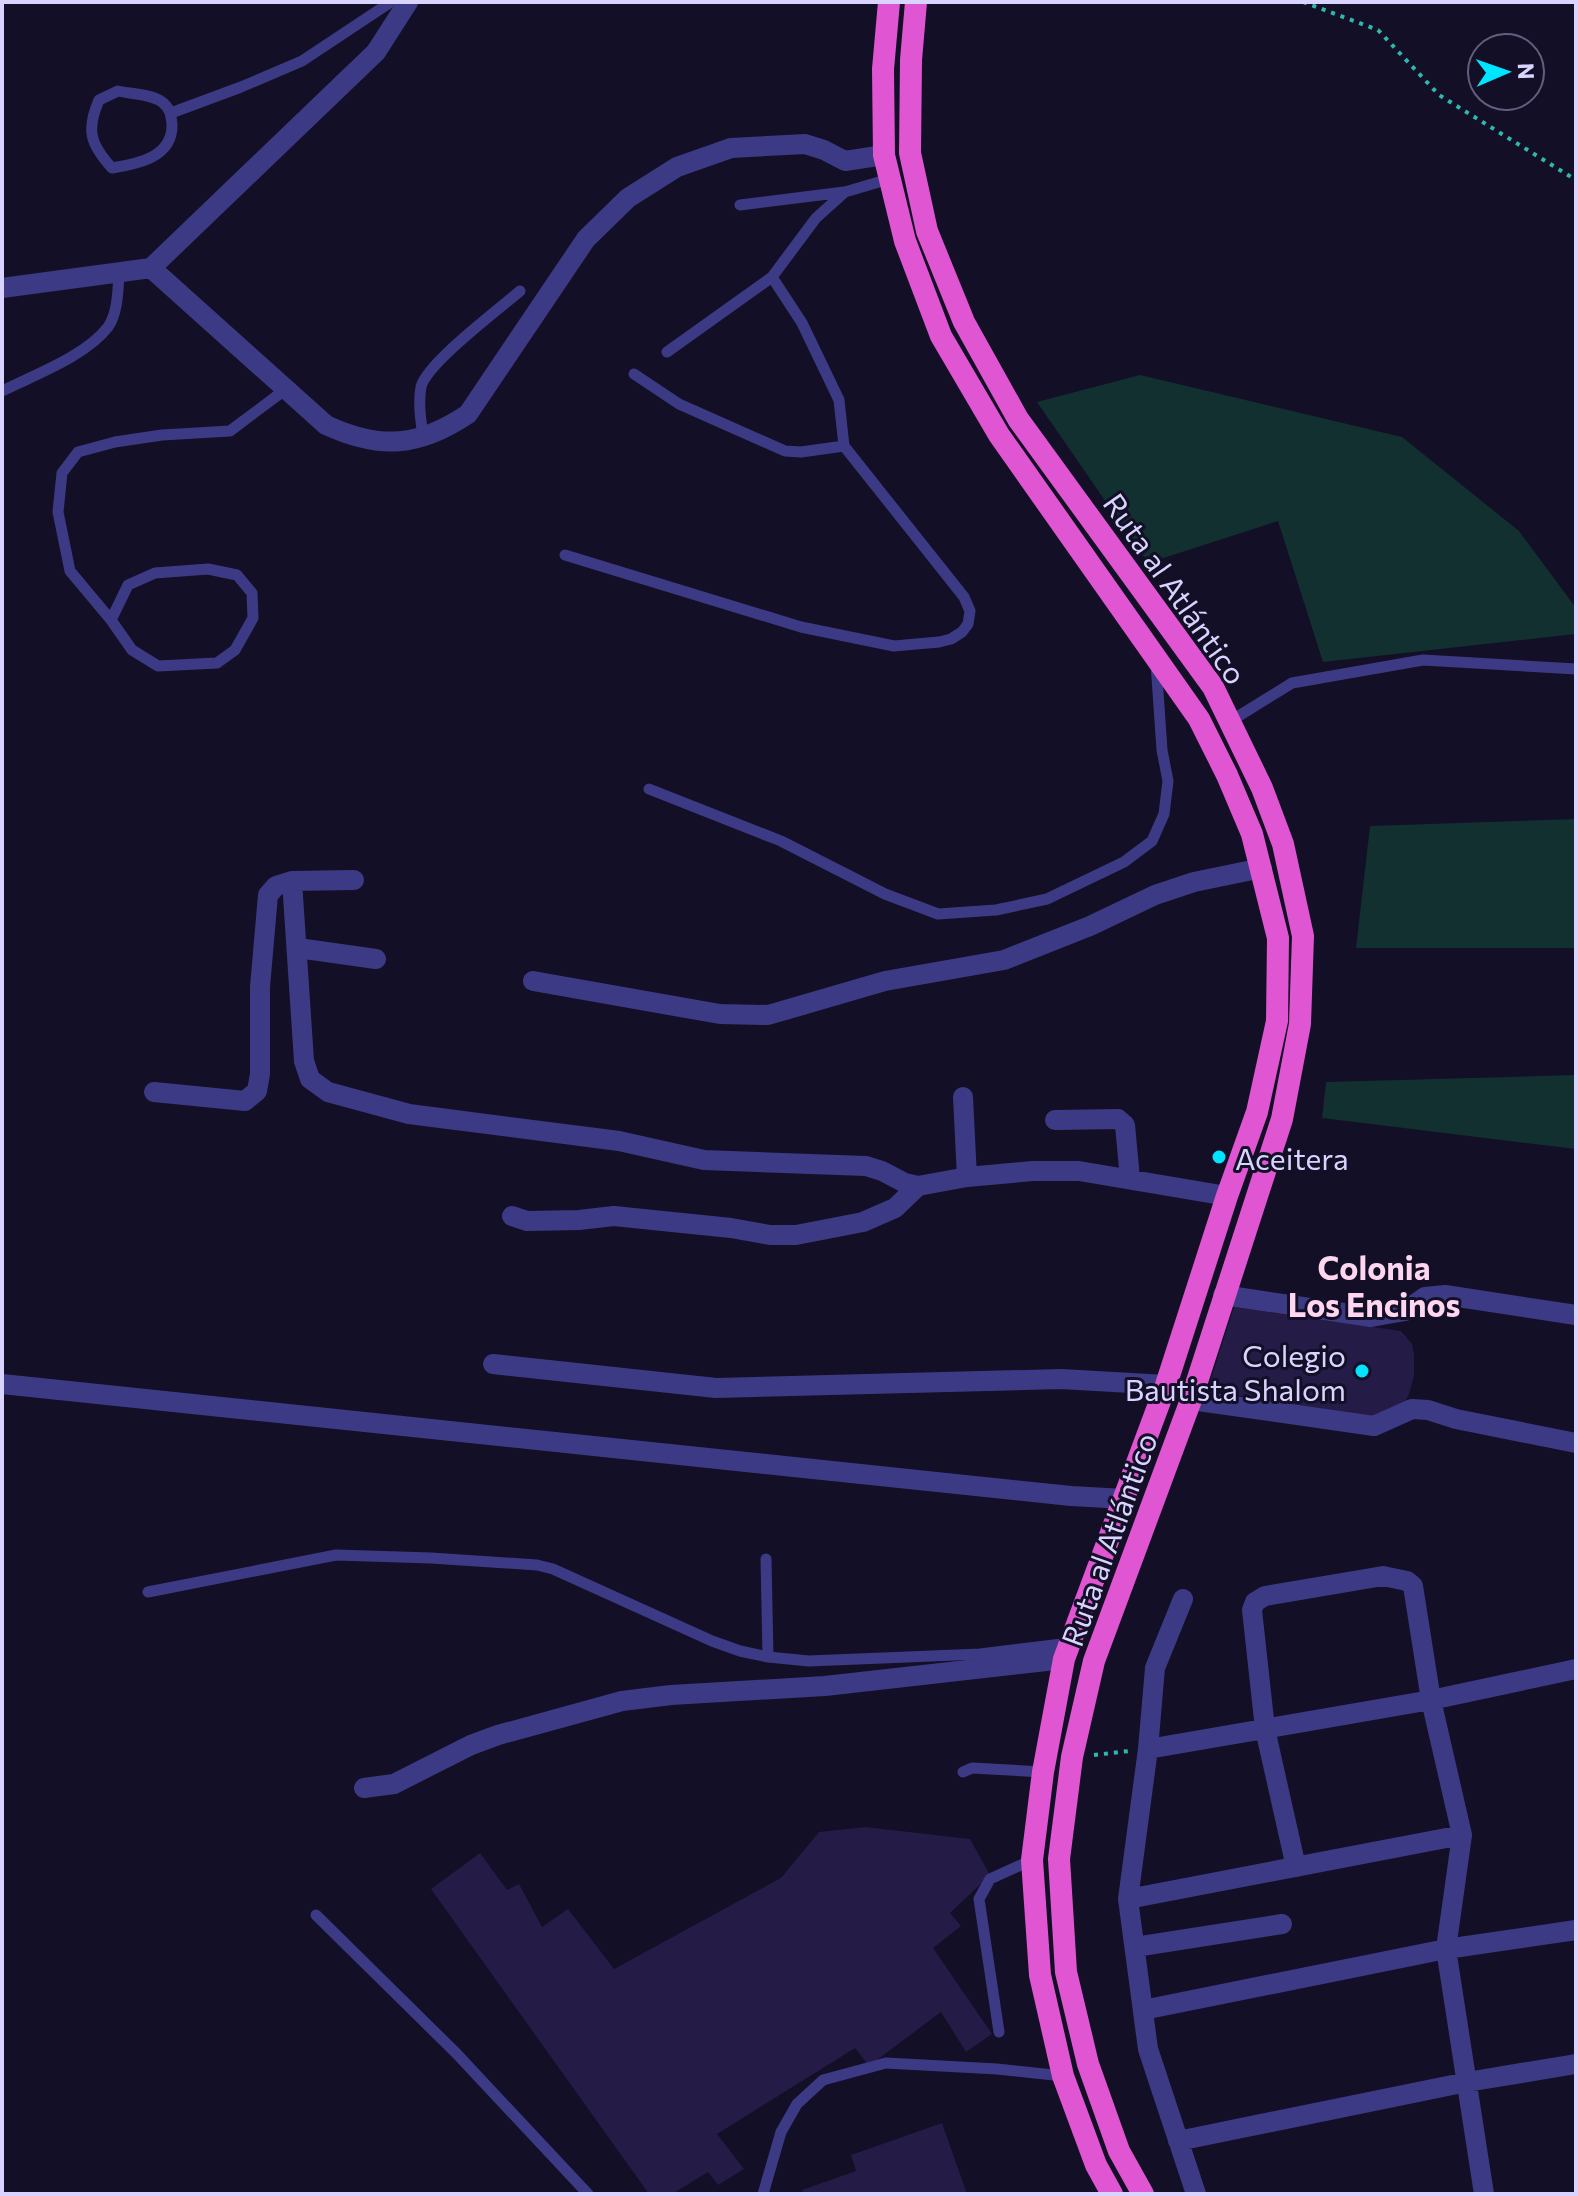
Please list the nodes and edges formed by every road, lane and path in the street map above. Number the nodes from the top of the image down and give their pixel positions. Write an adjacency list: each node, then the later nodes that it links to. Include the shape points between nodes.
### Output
1 (391, 2): 6 (lane, via 302,61)
2 (408, 2): 12 (street, via 376,52)
3 (889, 2): 7 (highway, Ruta al Atlántico)
4 (916, 2): 27 (highway, Ruta al Atlántico, via 910,153 927,231 964,322 1018,419 1213,687)
5 (1303, 2): 9 (path, via 1378,30 1439,95)
6 (171, 113): 6 (lane, via 160,100 118,91 99,100 90,121 95,150 112,168 162,152 172,134)
7 (884, 155): 8 (highway, Ruta al Atlántico); 21 (street, via 845,161 805,144 760,146 731,148 677,167 628,198 586,239 468,414)
8 (889, 179): 10 (lane); 25 (highway, Ruta al Atlántico, via 905,241 941,336 999,435)
9 (1576, 180)
10 (845, 192): 11 (lane); 14 (lane, via 816,218)
11 (740, 205)
12 (151, 268): 13 (street); 19 (street)
13 (119, 273): 15 (street); 20 (lane, via 109,325 86,348)
14 (772, 277): 17 (lane); 22 (lane, via 802,323 839,400)
15 (2, 288)
16 (520, 291): 21 (lane, via 436,364 421,385)
17 (667, 352)
18 (634, 374): 22 (lane, via 679,404 785,451)
19 (286, 389): 21 (street, via 326,425 349,435 399,442); 24 (lane, via 230,431 115,442 78,452 62,473 58,512 70,571)
20 (2, 391)
21 (423, 437)
22 (844, 446): 23 (lane, via 964,597 968,624 951,639 894,646 801,627)
23 (565, 555)
24 (111, 620): 24 (lane, via 132,650 158,666 217,663 235,650 253,618 252,593 237,575 208,569 155,573 128,585)
25 (1156, 655): 28 (lane, via 1168,781 1164,814 1152,841 1124,862 1047,899 938,914 885,894 781,841); 29 (highway, Ruta al Atlántico, via 1199,719 1227,775)
26 (1576, 669): 27 (lane, via 1423,660 1292,683)
27 (1229, 722): 43 (highway, Ruta al Atlántico, via 1283,844 1303,936 1300,1024 1282,1119)
28 (649, 789)
29 (1262, 868): 34 (street, via 1155,895 1004,960 885,981 768,1015 720,1014); 41 (highway, Ruta al Atlántico, via 1278,938 1277,1021 1257,1112)
30 (354, 880): 31 (street)
31 (292, 881): 32 (street); 35 (street, via 268,895 257,1091 245,1101)
32 (298, 948): 33 (street); 40 (street, via 304,1061 310,1079 328,1092 409,1114 619,1141 704,1160 866,1166)
33 (376, 959)
34 (533, 981)
35 (154, 1092)
36 (963, 1097): 38 (street)
37 (1055, 1120): 39 (street, via 1118,1119 1125,1125)
38 (967, 1177): 39 (street, via 1079,1171); 40 (street)
39 (1130, 1179): 41 (street)
40 (918, 1186): 42 (street, via 895,1208 863,1222 796,1235 614,1216 540,1221)
41 (1227, 1196): 47 (highway, Ruta al Atlántico)
42 (512, 1216)
43 (1223, 1295): 44 (street, via 1371,1317 1445,1295); 48 (highway, Ruta al Atlántico)
44 (1576, 1315)
45 (493, 1364): 47 (street, via 716,1388 1061,1379)
46 (2, 1384): 50 (street)
47 (1166, 1385): 50 (highway, Ruta al Atlántico)
48 (1191, 1400): 49 (street, via 1374,1426 1412,1409 1428,1410); 60 (highway, Ruta al Atlántico, via 1094,1661)
49 (1576, 1443)
50 (1125, 1499): 54 (highway, Ruta al Atlántico)
51 (766, 1559): 55 (lane)
52 (148, 1592): 55 (lane, via 336,1555 537,1565 712,1641)
53 (1183, 1599): 59 (street, via 1155,1668)
54 (1067, 1651): 55 (lane, via 809,1661); 62 (highway, Ruta al Atlántico); 63 (street, via 812,1687 622,1701 498,1735 394,1784)
55 (768, 1657)
56 (1576, 1669): 57 (street)
57 (1431, 1700): 58 (street); 58 (street, via 1413,1586 1407,1581 1383,1576 1265,1596 1252,1610); 64 (street)
58 (1265, 1729): 59 (street); 66 (street)
59 (1148, 1749): 60 (path); 67 (street)
60 (1072, 1757): 82 (highway, Ruta al Atlántico, via 1059,1859 1066,1972 1088,2064 1119,2151)
61 (963, 1772): 62 (lane)
62 (1043, 1772): 65 (highway, Ruta al Atlántico)
63 (364, 1788)
64 (1462, 1835): 66 (street); 72 (street)
65 (1032, 1860): 74 (lane, via 990,1879 979,1899); 76 (highway, Ruta al Atlántico, via 1040,1975)
66 (1296, 1867): 67 (street)
67 (1128, 1899): 71 (street)
68 (316, 1915): 79 (lane)
69 (1282, 1924): 71 (street)
70 (1576, 1930): 72 (street)
71 (1135, 1947): 73 (street)
72 (1446, 1949): 73 (street); 77 (street)
73 (1143, 2010): 78 (street, via 1148,2049)
74 (999, 2032)
75 (1576, 2064): 77 (street)
76 (1063, 2076): 80 (lane, via 886,2063 823,2080 797,2104 781,2132); 81 (highway, Ruta al Atlántico)
77 (1467, 2082): 78 (street); 84 (street)
78 (1178, 2141): 83 (street)
79 (588, 2194)
80 (763, 2194)
81 (1112, 2194)
82 (1143, 2194)
83 (1196, 2194)
84 (1484, 2194)

